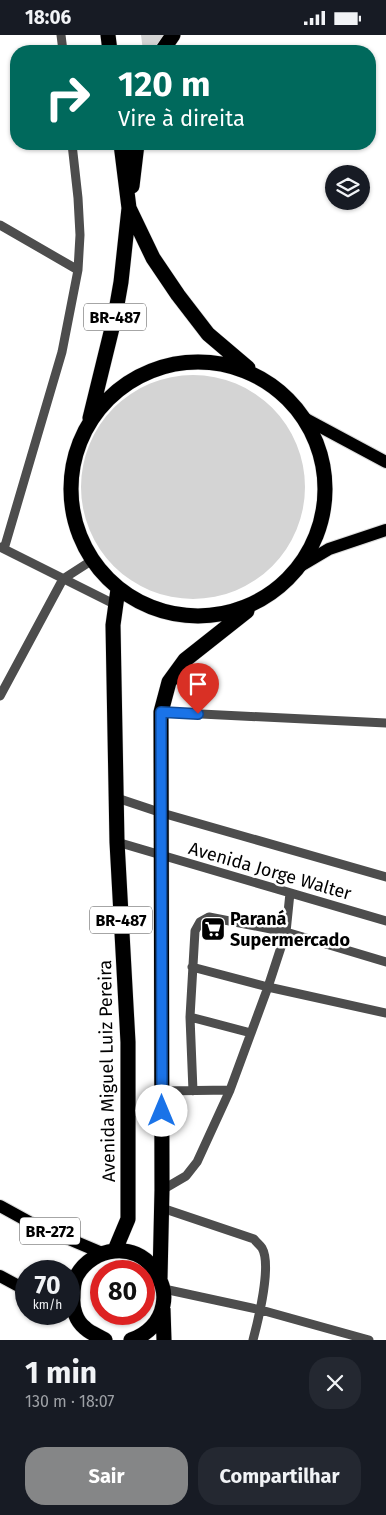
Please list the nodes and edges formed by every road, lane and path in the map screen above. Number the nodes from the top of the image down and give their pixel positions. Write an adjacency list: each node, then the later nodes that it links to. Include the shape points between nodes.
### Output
1 (73, 150): 6 (street, via 80,235)
2 (122, 150): 4 (highway, BR-487)
3 (137, 150): 4 (highway)
4 (129, 208): 7 (highway, BR-487, via 152,258 178,295 208,333); 9 (highway, BR-487, via 115,317)
5 (0, 225): 6 (street)
6 (78, 270): 12 (street, via 62,352)
7 (259, 377): 8 (highway, via 284,395); 9 (highway, via 228,365 196,361 164,366 134,379 108,398)
8 (304, 418): 10 (main road); 14 (highway, via 321,454 326,492 320,530)
9 (88, 424): 13 (highway, via 73,463 72,505)
10 (386, 462)
11 (386, 530): 14 (main road, via 329,549)
12 (2, 548): 15 (street)
13 (91, 561): 15 (street); 16 (highway)
14 (302, 565): 18 (highway, via 280,588)
15 (63, 579): 17 (street); 19 (street)
16 (118, 589): 17 (highway, Avenida Miguel Luiz Pereira / BR-487); 18 (highway, via 149,607 183,616 219,616)
17 (116, 605): 22 (highway, Avenida Miguel Luiz Pereira / BR-487, via 113,625)
18 (253, 605): 20 (highway, BR-487, via 186,660 169,682)
19 (0, 696)
20 (161, 712): 21 (street); 23 (highway, BR-487)
21 (386, 723)
22 (117, 798): 23 (street, Avenida Jorge Walter); 24 (highway, Avenida Miguel Luiz Pereira / BR-487)
23 (162, 813): 25 (highway, BR-487); 26 (street, Avenida Jorge Walter)
24 (117, 842): 25 (street, Avenida Jorge Walter); 42 (highway, Avenida Miguel Luiz Pereira / BR-487, via 128,1042 128,1219)
25 (162, 857): 27 (street, Avenida Jorge Walter); 37 (highway, BR-487)
26 (386, 877)
27 (290, 893): 28 (street, Avenida Jorge Walter); 29 (street)
28 (386, 921)
29 (286, 932): 30 (street); 31 (street, via 209,917 195,931); 32 (street)
30 (386, 962)
31 (192, 967): 32 (street); 34 (street)
32 (268, 987): 33 (street); 35 (street)
33 (386, 1013)
34 (190, 1017): 35 (street); 38 (street)
35 (251, 1033): 36 (street)
36 (230, 1090): 38 (street); 39 (street, via 197,1162 186,1176)
37 (162, 1091): 38 (street); 39 (highway, BR-487)
38 (193, 1091)
39 (162, 1190): 41 (highway, BR-487)
40 (0, 1206): 42 (main road, BR-272, via 31,1223)
41 (162, 1208): 46 (highway, BR-487); 48 (street, via 254,1239 263,1249 266,1264)
42 (109, 1251): 43 (highway, via 87,1261); 46 (highway, via 133,1252 150,1263)
43 (80, 1270)
44 (0, 1276): 45 (main road)
45 (15, 1284)
46 (162, 1284): 47 (highway); 48 (street)
47 (163, 1305): 51 (highway, via 158,1320 149,1330); 52 (highway)
48 (261, 1310): 53 (street); 54 (street)
49 (80, 1323): 50 (highway)
50 (105, 1340)
51 (131, 1340)
52 (164, 1340)
53 (253, 1340)
54 (369, 1340)

